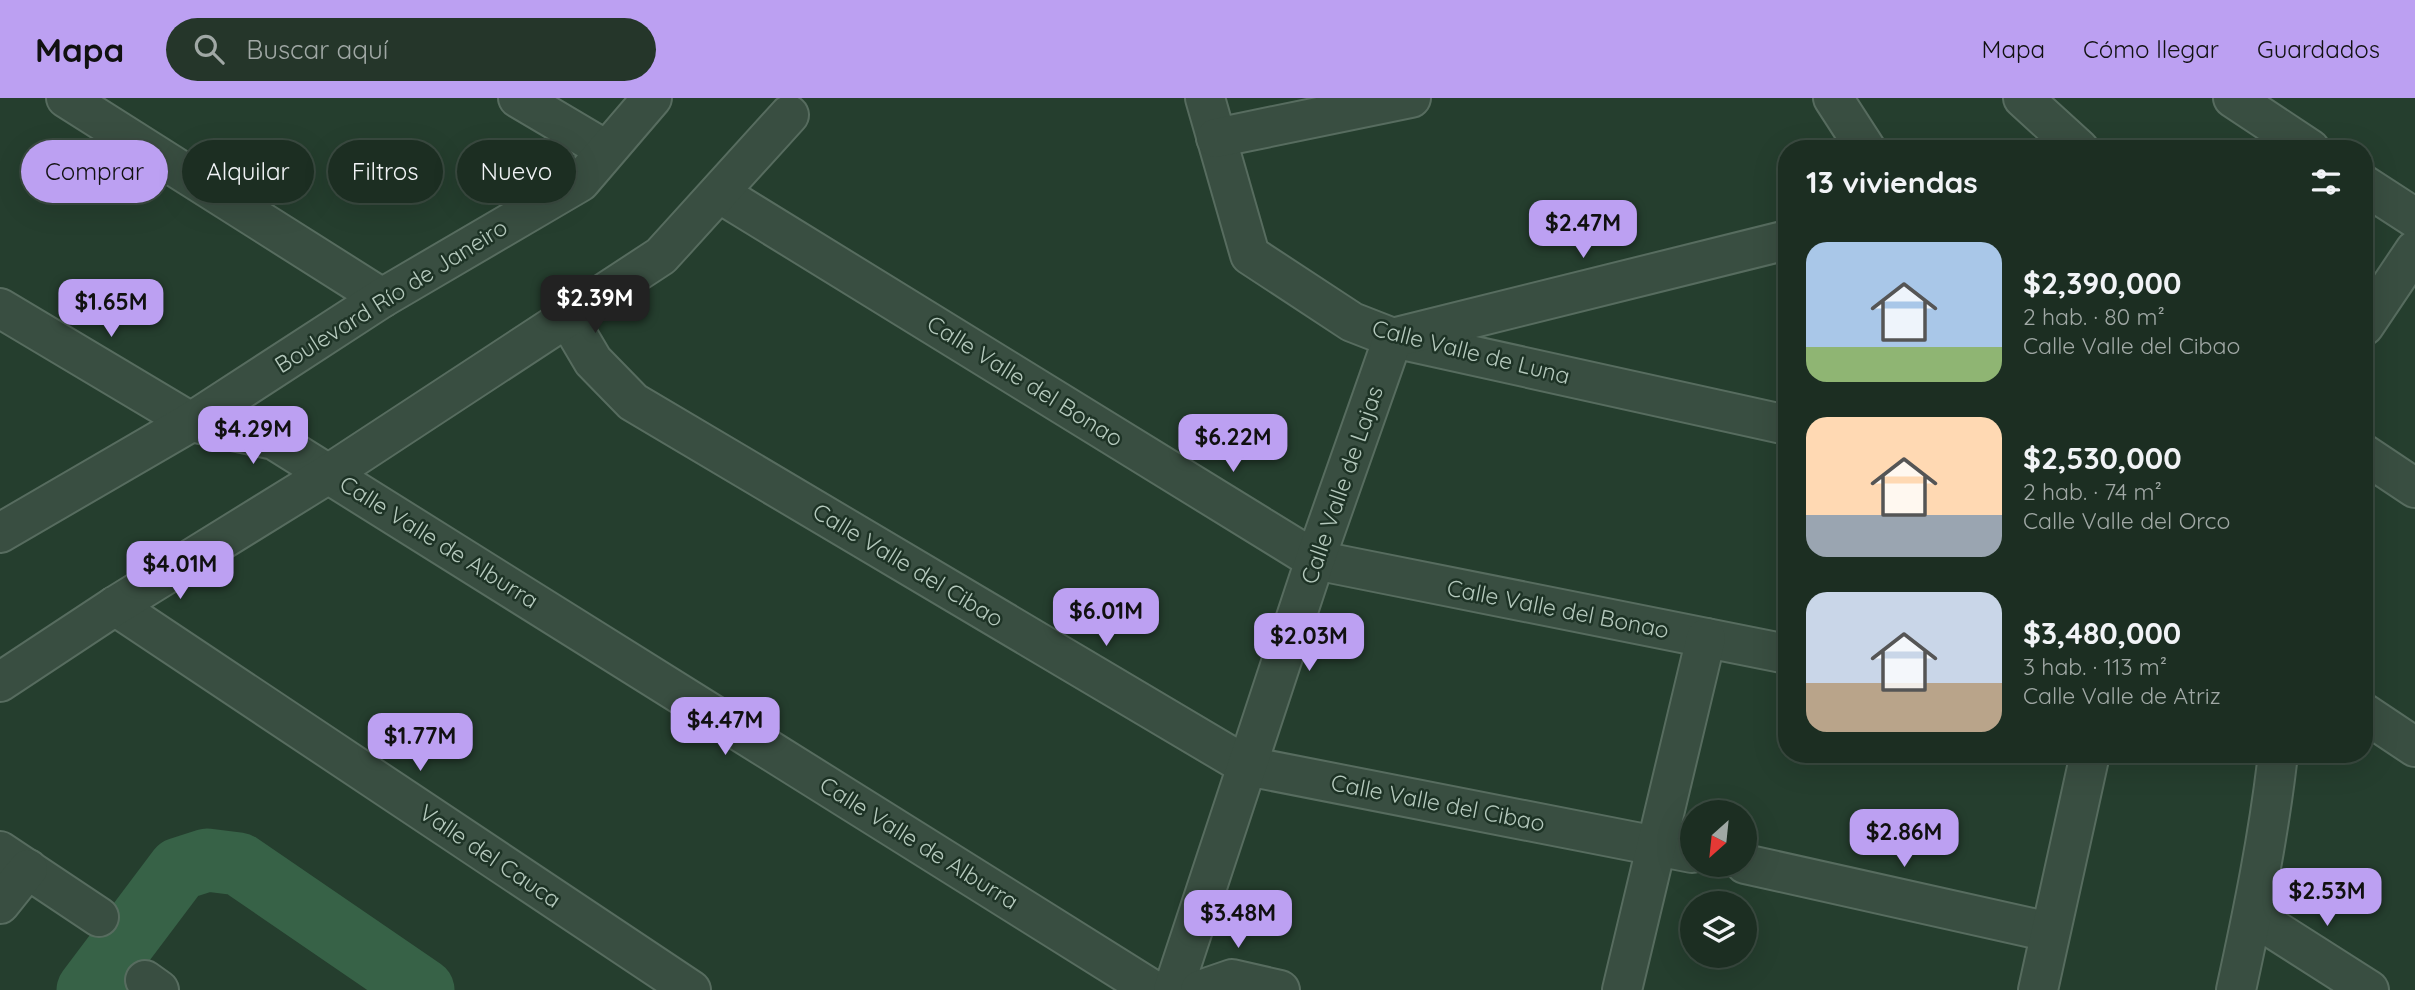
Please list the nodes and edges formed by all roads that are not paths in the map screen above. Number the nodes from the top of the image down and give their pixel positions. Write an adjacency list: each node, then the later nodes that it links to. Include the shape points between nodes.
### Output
1 (66, 98): 20 (street)
2 (518, 98): 14 (street)
3 (652, 98): 14 (street, Boulevard Río de Janeiro)
4 (1205, 98): 10 (street, Calle Valle de Luna)
5 (1411, 98): 10 (street)
6 (1833, 98): 11 (street)
7 (2023, 98): 12 (street)
8 (2233, 98): 13 (street)
9 (789, 115): 16 (street)
10 (1216, 138): 24 (street, Calle Valle de Luna, via 1250,255 1352,321)
11 (1860, 140)
12 (2069, 140)
13 (2296, 140)
14 (606, 150): 20 (street, Boulevard Río de Janeiro, via 580,182)
15 (2373, 191): 17 (street)
16 (719, 192): 23 (street, via 661,256); 31 (street, Calle Valle del Bonao)
17 (2415, 218)
18 (1778, 242): 24 (street)
19 (2415, 250): 22 (street)
20 (382, 298): 25 (street, Boulevard Río de Janeiro)
21 (0, 308): 25 (street, Calle Valle de Alburra)
22 (2373, 313)
23 (567, 317): 28 (street); 40 (street, Calle Valle del Cibao, via 593,361 633,402)
24 (1393, 338): 26 (street, Calle Valle de Luna); 31 (street, Calle Valle de Lajas)
25 (191, 422): 28 (street, Calle Valle de Alburra, via 274,440); 30 (street, Boulevard Río de Janeiro)
26 (1778, 423)
27 (2373, 460): 29 (street)
28 (330, 473): 32 (street); 50 (street, Calle Valle de Alburra)
29 (2415, 488)
30 (0, 533)
31 (1315, 560): 33 (street, Calle Valle del Bonao); 40 (street, Calle Valle de Lajas)
32 (115, 606): 35 (street); 49 (street, Valle del Cauca)
33 (1706, 638): 34 (street, Calle Valle del Bonao); 41 (street)
34 (1778, 652)
35 (0, 682)
36 (2373, 719): 37 (street)
37 (2415, 747)
38 (2089, 763): 48 (street)
39 (2277, 763): 46 (street)
40 (1247, 766): 41 (street, Calle Valle del Cibao); 51 (street, Calle Valle de Lajas)
41 (1656, 845): 42 (street, Calle Valle del Cibao); 54 (street)
42 (1680, 850)
43 (14, 860): 45 (street); 47 (street)
44 (1757, 867): 48 (street)
45 (0, 904)
46 (2253, 916): 56 (street); 57 (street)
47 (99, 917)
48 (2050, 932): 55 (street)
49 (691, 990)
50 (1153, 990)
51 (1173, 990)
52 (1200, 990): 53 (street, via 1232,979)
53 (1280, 990)
54 (1622, 990)
55 (2038, 990)
56 (2236, 990)
57 (2369, 990)

